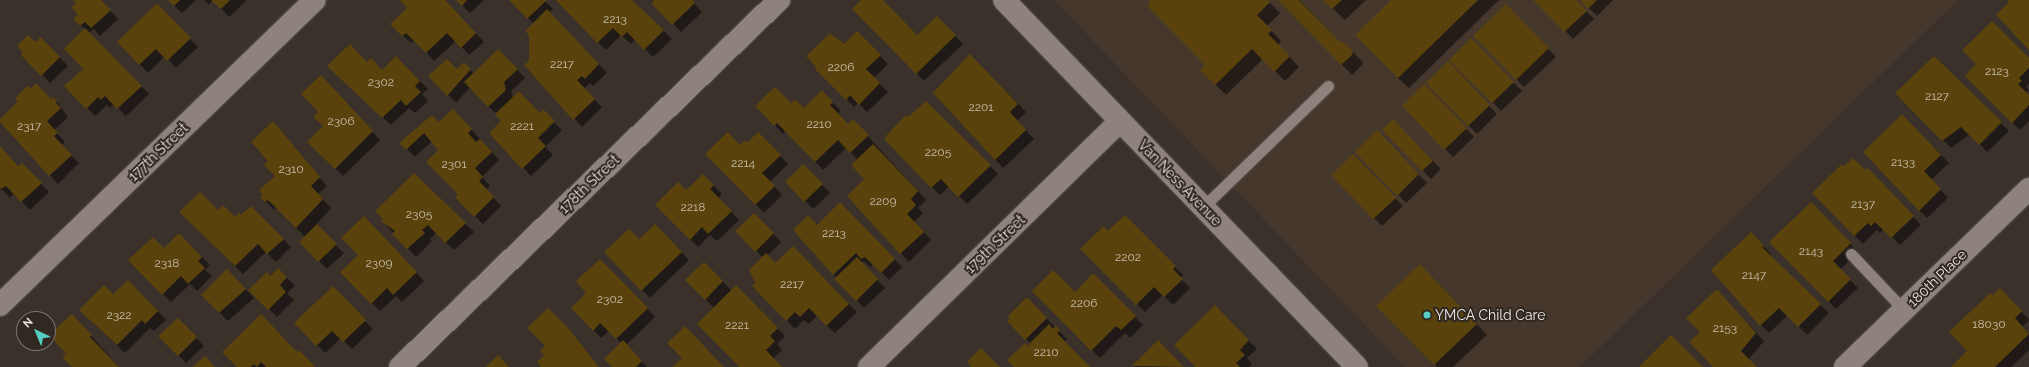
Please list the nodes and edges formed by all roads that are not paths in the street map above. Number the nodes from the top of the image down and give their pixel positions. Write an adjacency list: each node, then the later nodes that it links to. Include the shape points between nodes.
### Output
1 (315, 0): 9 (street, 177th Street)
2 (779, 0): 13 (street, 178th Street)
3 (1004, 0): 5 (street, Van Ness Avenue)
4 (1328, 86): 7 (lane)
5 (1120, 121): 7 (street, Van Ness Avenue); 14 (street, 179th Street)
6 (2029, 189): 10 (street, 180th Place)
7 (1204, 207): 11 (street, Van Ness Avenue)
8 (1851, 254): 10 (lane)
9 (0, 304)
10 (1904, 310): 12 (street, 180th Place)
11 (1350, 365)
12 (1848, 366)
13 (400, 367)
14 (869, 367)

